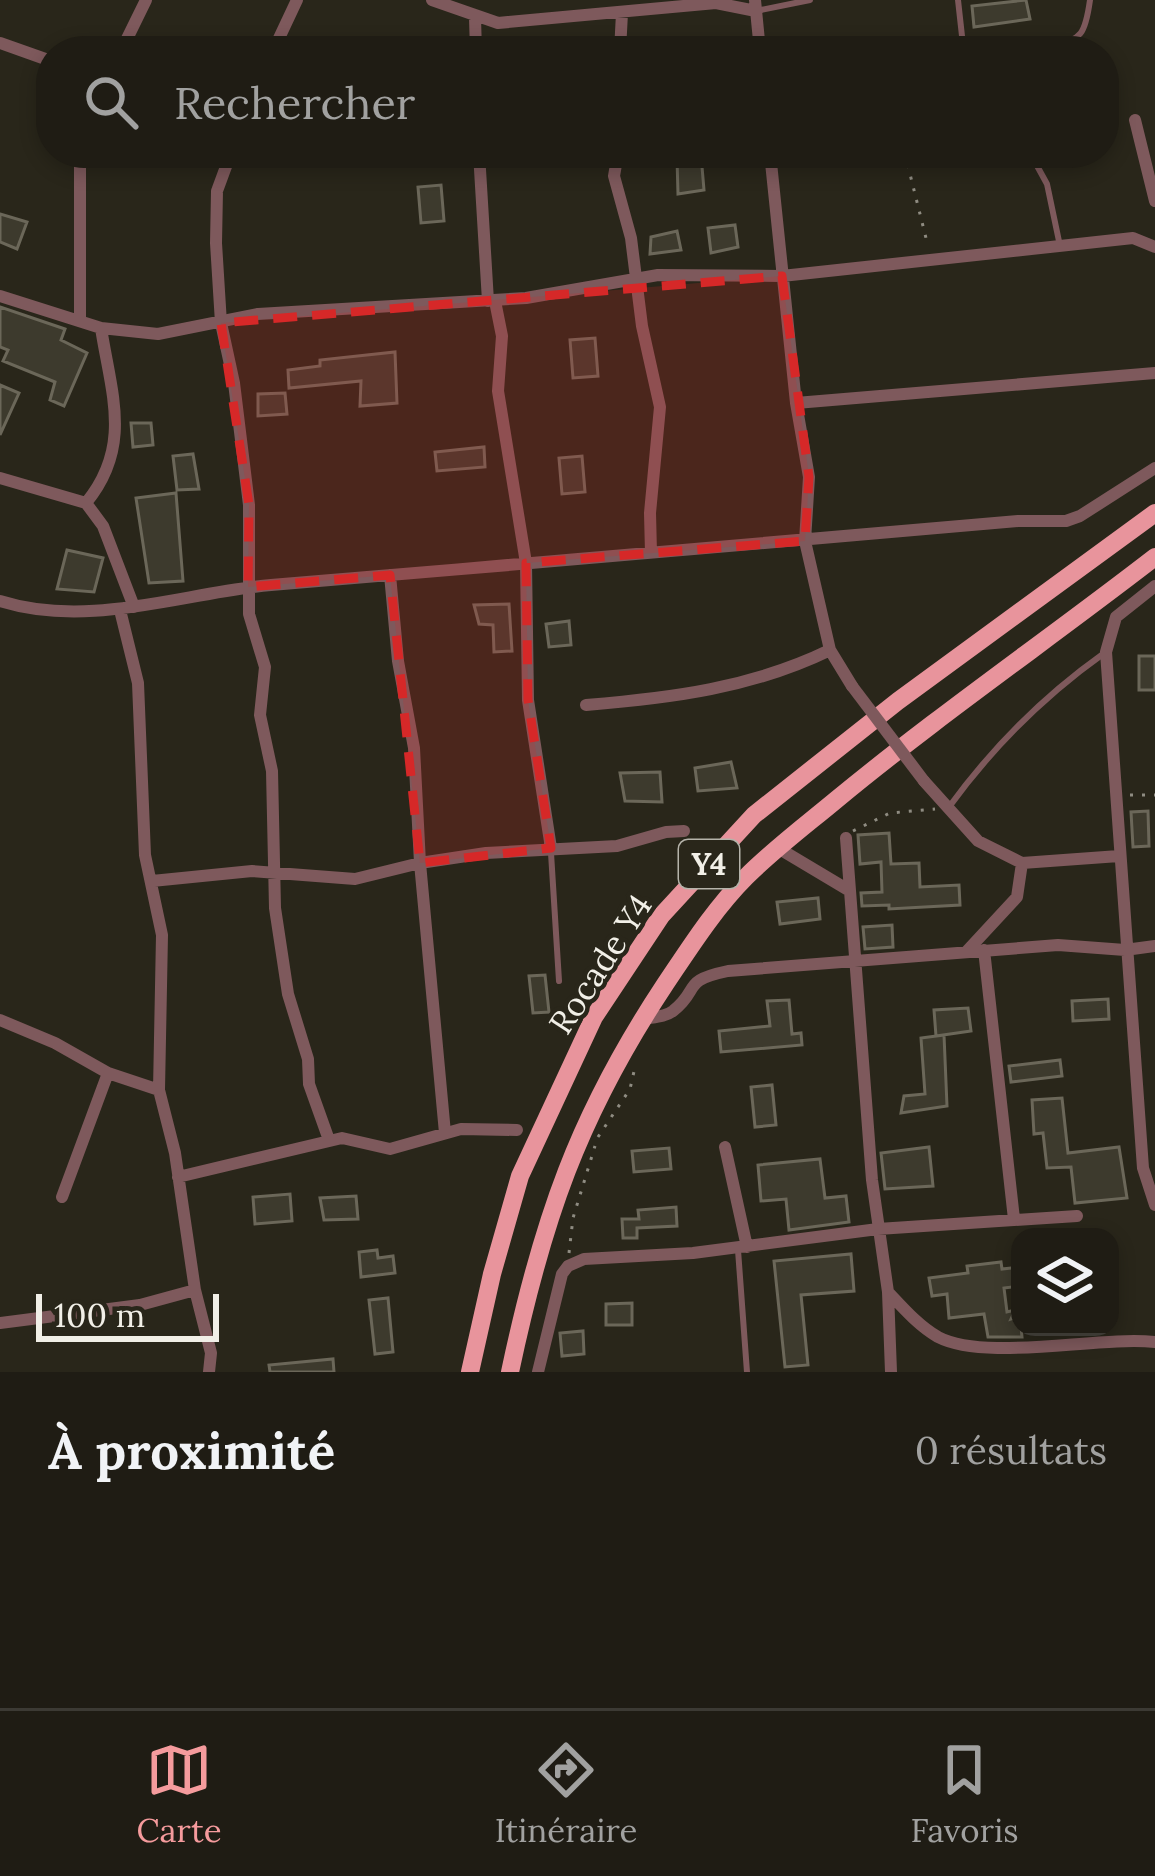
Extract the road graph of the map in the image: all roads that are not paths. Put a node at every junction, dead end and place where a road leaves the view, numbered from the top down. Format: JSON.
{"nodes":[{"id":1,"x":146,"y":0,"type":"edge"},
{"id":2,"x":297,"y":0,"type":"edge"},
{"id":3,"x":432,"y":0,"type":"edge"},
{"id":4,"x":810,"y":0,"type":"edge"},
{"id":5,"x":958,"y":0,"type":"edge"},
{"id":6,"x":1090,"y":0,"type":"edge"},
{"id":7,"x":755,"y":5,"type":"edge"},
{"id":8,"x":622,"y":13,"type":"junction"},
{"id":9,"x":475,"y":18,"type":"junction"},
{"id":10,"x":128,"y":36,"type":"edge"},
{"id":11,"x":280,"y":36,"type":"edge"},
{"id":12,"x":476,"y":36,"type":"edge"},
{"id":13,"x":621,"y":36,"type":"edge"},
{"id":14,"x":758,"y":36,"type":"edge"},
{"id":15,"x":962,"y":36,"type":"edge"},
{"id":16,"x":1082,"y":36,"type":"edge"},
{"id":17,"x":0,"y":43,"type":"edge"},
{"id":18,"x":36,"y":56,"type":"edge"},
{"id":19,"x":1136,"y":120,"type":"dead end"},
{"id":20,"x":80,"y":168,"type":"edge"},
{"id":21,"x":224,"y":168,"type":"edge"},
{"id":22,"x":480,"y":168,"type":"edge"},
{"id":23,"x":615,"y":168,"type":"edge"},
{"id":24,"x":771,"y":168,"type":"edge"},
{"id":25,"x":1038,"y":168,"type":"edge"},
{"id":26,"x":1155,"y":201,"type":"edge"},
{"id":27,"x":1060,"y":246,"type":"junction"},
{"id":28,"x":1155,"y":247,"type":"edge"},
{"id":29,"x":782,"y":276,"type":"junction"},
{"id":30,"x":636,"y":277,"type":"junction"},
{"id":31,"x":0,"y":296,"type":"edge"},
{"id":32,"x":491,"y":301,"type":"junction"},
{"id":33,"x":80,"y":320,"type":"junction"},
{"id":34,"x":221,"y":323,"type":"junction"},
{"id":35,"x":101,"y":328,"type":"junction"},
{"id":36,"x":1155,"y":373,"type":"edge"},
{"id":37,"x":796,"y":403,"type":"junction"},
{"id":38,"x":1155,"y":468,"type":"edge"},
{"id":39,"x":0,"y":478,"type":"edge"},
{"id":40,"x":86,"y":503,"type":"junction"},
{"id":41,"x":1155,"y":513,"type":"edge"},
{"id":42,"x":806,"y":541,"type":"junction"},
{"id":43,"x":651,"y":553,"type":"junction"},
{"id":44,"x":1155,"y":557,"type":"edge"},
{"id":45,"x":526,"y":563,"type":"junction"},
{"id":46,"x":390,"y":575,"type":"junction"},
{"id":47,"x":1155,"y":586,"type":"edge"},
{"id":48,"x":248,"y":587,"type":"junction"},
{"id":49,"x":0,"y":601,"type":"edge"},
{"id":50,"x":127,"y":608,"type":"junction"},
{"id":51,"x":830,"y":650,"type":"junction"},
{"id":52,"x":1106,"y":652,"type":"junction"},
{"id":53,"x":586,"y":705,"type":"dead end"},
{"id":54,"x":949,"y":807,"type":"junction"},
{"id":55,"x":684,"y":831,"type":"dead end"},
{"id":56,"x":846,"y":838,"type":"road end"},
{"id":57,"x":550,"y":848,"type":"junction"},
{"id":58,"x":778,"y":848,"type":"junction"},
{"id":59,"x":1119,"y":856,"type":"junction"},
{"id":60,"x":1022,"y":862,"type":"junction"},
{"id":61,"x":420,"y":863,"type":"junction"},
{"id":62,"x":276,"y":872,"type":"junction"},
{"id":63,"x":152,"y":881,"type":"junction"},
{"id":64,"x":850,"y":891,"type":"junction"},
{"id":65,"x":1155,"y":946,"type":"edge"},
{"id":66,"x":984,"y":950,"type":"junction"},
{"id":67,"x":1125,"y":950,"type":"junction"},
{"id":68,"x":967,"y":951,"type":"junction"},
{"id":69,"x":855,"y":959,"type":"junction"},
{"id":70,"x":560,"y":981,"type":"dead end"},
{"id":71,"x":0,"y":1020,"type":"edge"},
{"id":72,"x":642,"y":1020,"type":"junction"},
{"id":73,"x":108,"y":1073,"type":"junction"},
{"id":74,"x":159,"y":1090,"type":"junction"},
{"id":75,"x":518,"y":1130,"type":"dead end"},
{"id":76,"x":445,"y":1132,"type":"junction"},
{"id":77,"x":328,"y":1140,"type":"junction"},
{"id":78,"x":725,"y":1147,"type":"dead end"},
{"id":79,"x":178,"y":1177,"type":"junction"},
{"id":80,"x":62,"y":1197,"type":"dead end"},
{"id":81,"x":1155,"y":1205,"type":"edge"},
{"id":82,"x":1077,"y":1216,"type":"dead end"},
{"id":83,"x":1014,"y":1219,"type":"junction"},
{"id":84,"x":878,"y":1229,"type":"junction"},
{"id":85,"x":742,"y":1247,"type":"junction"},
{"id":86,"x":195,"y":1290,"type":"junction"},
{"id":87,"x":888,"y":1292,"type":"junction"},
{"id":88,"x":0,"y":1323,"type":"edge"},
{"id":89,"x":1155,"y":1342,"type":"edge"},
{"id":90,"x":208,"y":1372,"type":"edge"},
{"id":91,"x":470,"y":1372,"type":"edge"},
{"id":92,"x":510,"y":1372,"type":"edge"},
{"id":93,"x":538,"y":1372,"type":"edge"},
{"id":94,"x":747,"y":1372,"type":"edge"},
{"id":95,"x":891,"y":1372,"type":"edge"}],
"edges":[{"from":1,"to":10,"type":"street"},
{"from":2,"to":11,"type":"street"},
{"from":3,"to":9,"type":"street"},
{"from":4,"to":7,"type":"lane"},
{"from":5,"to":15,"type":"lane"},
{"from":6,"to":16,"type":"lane"},
{"from":7,"to":8,"type":"street"},
{"from":7,"to":14,"type":"street"},
{"from":8,"to":9,"type":"street"},
{"from":8,"to":13,"type":"street"},
{"from":9,"to":12,"type":"street"},
{"from":17,"to":18,"type":"street"},
{"from":19,"to":26,"type":"street"},
{"from":20,"to":33,"type":"street"},
{"from":21,"to":34,"type":"street"},
{"from":22,"to":32,"type":"street"},
{"from":23,"to":30,"type":"street"},
{"from":24,"to":29,"type":"street"},
{"from":25,"to":27,"type":"lane"},
{"from":27,"to":28,"type":"street"},
{"from":27,"to":29,"type":"street"},
{"from":29,"to":30,"type":"street"},
{"from":29,"to":37,"type":"street"},
{"from":30,"to":32,"type":"street"},
{"from":30,"to":43,"type":"street"},
{"from":31,"to":33,"type":"street"},
{"from":32,"to":34,"type":"street"},
{"from":32,"to":45,"type":"street"},
{"from":33,"to":35,"type":"street"},
{"from":34,"to":35,"type":"street"},
{"from":34,"to":48,"type":"street"},
{"from":35,"to":40,"type":"street"},
{"from":36,"to":37,"type":"street"},
{"from":37,"to":42,"type":"street"},
{"from":38,"to":42,"type":"street"},
{"from":39,"to":40,"type":"street"},
{"from":40,"to":50,"type":"street"},
{"from":41,"to":91,"type":"highway","name":"Rocade Y4","number":"Y4"},
{"from":42,"to":43,"type":"street"},
{"from":42,"to":51,"type":"street"},
{"from":43,"to":45,"type":"street"},
{"from":44,"to":58,"type":"highway","name":"Rocade Y4","number":"Y4"},
{"from":45,"to":46,"type":"street"},
{"from":45,"to":57,"type":"street"},
{"from":46,"to":48,"type":"street"},
{"from":46,"to":61,"type":"street"},
{"from":47,"to":52,"type":"street"},
{"from":48,"to":50,"type":"street"},
{"from":48,"to":62,"type":"street"},
{"from":49,"to":50,"type":"street"},
{"from":50,"to":63,"type":"street"},
{"from":51,"to":53,"type":"street"},
{"from":51,"to":54,"type":"street","bridge":true},
{"from":52,"to":54,"type":"lane"},
{"from":52,"to":59,"type":"street"},
{"from":54,"to":60,"type":"street"},
{"from":55,"to":57,"type":"street"},
{"from":56,"to":64,"type":"street"},
{"from":57,"to":61,"type":"street"},
{"from":57,"to":70,"type":"lane"},
{"from":58,"to":64,"type":"street"},
{"from":58,"to":72,"type":"highway","name":"Rocade Y4","number":"Y4"},
{"from":59,"to":60,"type":"street"},
{"from":59,"to":67,"type":"street"},
{"from":60,"to":68,"type":"street"},
{"from":61,"to":62,"type":"street"},
{"from":61,"to":76,"type":"street"},
{"from":62,"to":63,"type":"street"},
{"from":62,"to":77,"type":"street"},
{"from":63,"to":74,"type":"street"},
{"from":64,"to":69,"type":"street"},
{"from":65,"to":67,"type":"street"},
{"from":66,"to":67,"type":"street"},
{"from":66,"to":68,"type":"street"},
{"from":66,"to":83,"type":"street"},
{"from":67,"to":81,"type":"street"},
{"from":68,"to":69,"type":"street"},
{"from":69,"to":72,"type":"street"},
{"from":69,"to":84,"type":"street"},
{"from":71,"to":73,"type":"street"},
{"from":72,"to":92,"type":"highway","name":"Rocade Y4","number":"Y4"},
{"from":73,"to":74,"type":"street"},
{"from":73,"to":80,"type":"street"},
{"from":74,"to":79,"type":"street"},
{"from":75,"to":76,"type":"street"},
{"from":76,"to":77,"type":"street"},
{"from":77,"to":79,"type":"street"},
{"from":78,"to":85,"type":"street"},
{"from":79,"to":86,"type":"street"},
{"from":82,"to":83,"type":"street"},
{"from":83,"to":84,"type":"street"},
{"from":84,"to":85,"type":"street"},
{"from":84,"to":87,"type":"street"},
{"from":85,"to":93,"type":"street"},
{"from":85,"to":94,"type":"lane"},
{"from":86,"to":88,"type":"street"},
{"from":86,"to":90,"type":"street"},
{"from":87,"to":89,"type":"street"},
{"from":87,"to":95,"type":"street"}]}
